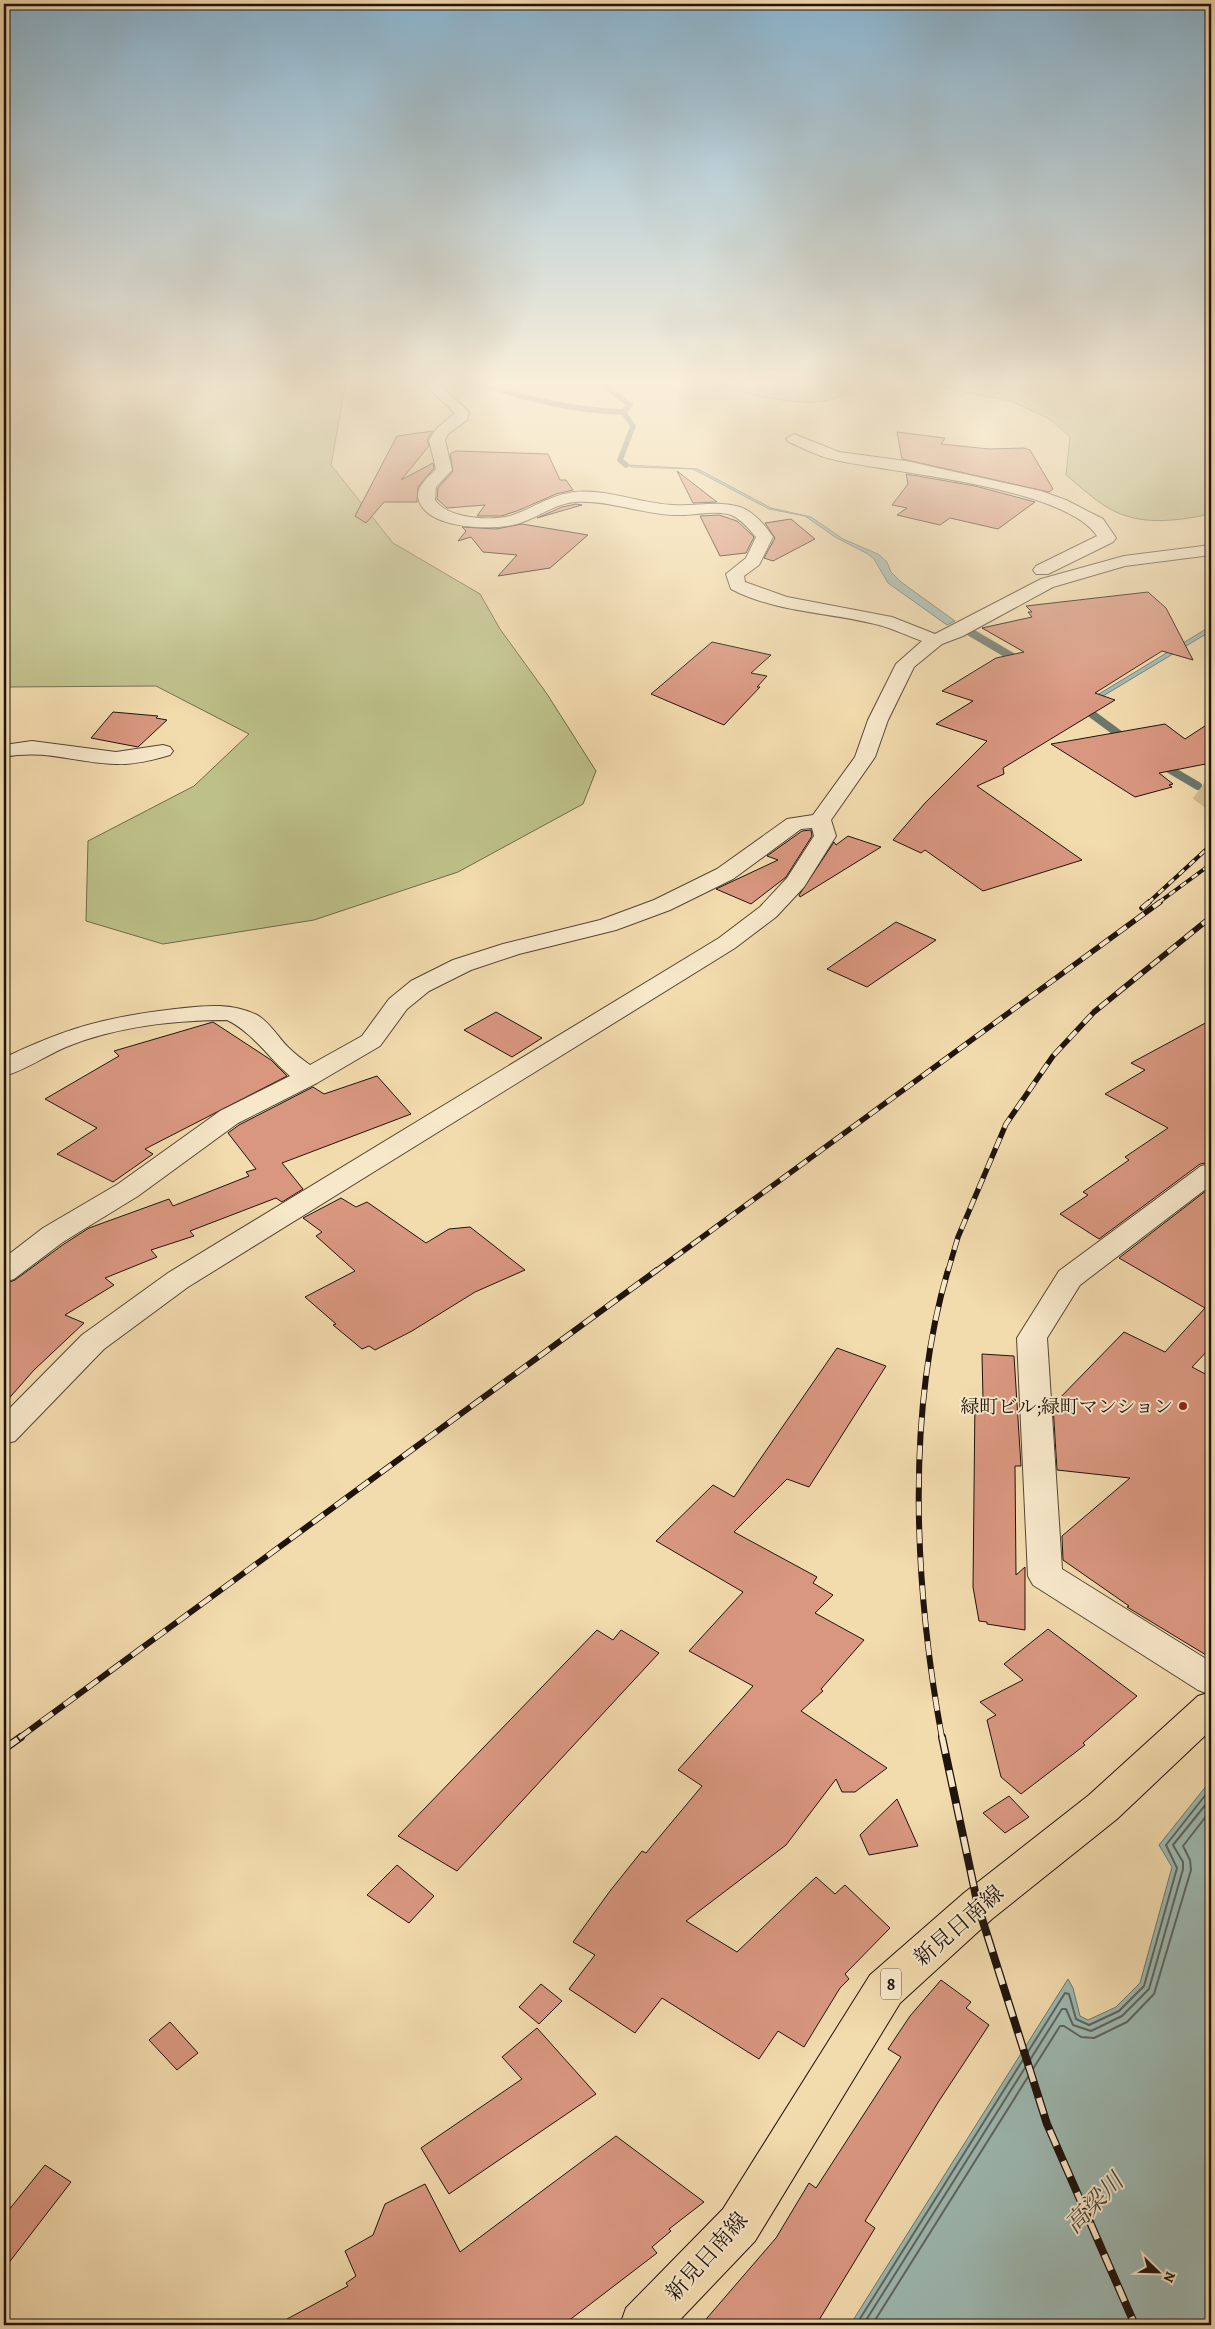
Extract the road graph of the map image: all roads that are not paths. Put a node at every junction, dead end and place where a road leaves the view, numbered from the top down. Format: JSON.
{"nodes":[{"id":1,"x":427,"y":491,"type":"edge"},
{"id":2,"x":1021,"y":491,"type":"edge"},
{"id":3,"x":1211,"y":550,"type":"edge"},
{"id":4,"x":1211,"y":564,"type":"edge"},
{"id":5,"x":1039,"y":587,"type":"junction"},
{"id":6,"x":1001,"y":606,"type":"junction"},
{"id":7,"x":935,"y":640,"type":"junction"},
{"id":8,"x":4,"y":750,"type":"edge"},
{"id":9,"x":163,"y":751,"type":"dead end"},
{"id":10,"x":820,"y":820,"type":"junction"},
{"id":11,"x":4,"y":1068,"type":"edge"},
{"id":12,"x":308,"y":1077,"type":"junction"},
{"id":13,"x":1211,"y":1172,"type":"edge"},
{"id":14,"x":4,"y":1272,"type":"edge"},
{"id":15,"x":4,"y":1433,"type":"edge"},
{"id":16,"x":1211,"y":1680,"type":"edge"},
{"id":17,"x":1211,"y":1707,"type":"edge"},
{"id":18,"x":643,"y":2325,"type":"edge"}],
"edges":[{"from":1,"to":7,"type":"street"},
{"from":2,"to":6,"type":"street"},
{"from":3,"to":5,"type":"street"},
{"from":4,"to":5,"type":"street"},
{"from":5,"to":6,"type":"street"},
{"from":6,"to":7,"type":"street"},
{"from":7,"to":10,"type":"street"},
{"from":8,"to":9,"type":"street"},
{"from":10,"to":12,"type":"street"},
{"from":10,"to":15,"type":"street"},
{"from":11,"to":12,"type":"street"},
{"from":12,"to":14,"type":"street"},
{"from":13,"to":16,"type":"street"},
{"from":17,"to":18,"type":"main road","name":"新見日南線","number":"8"}]}
